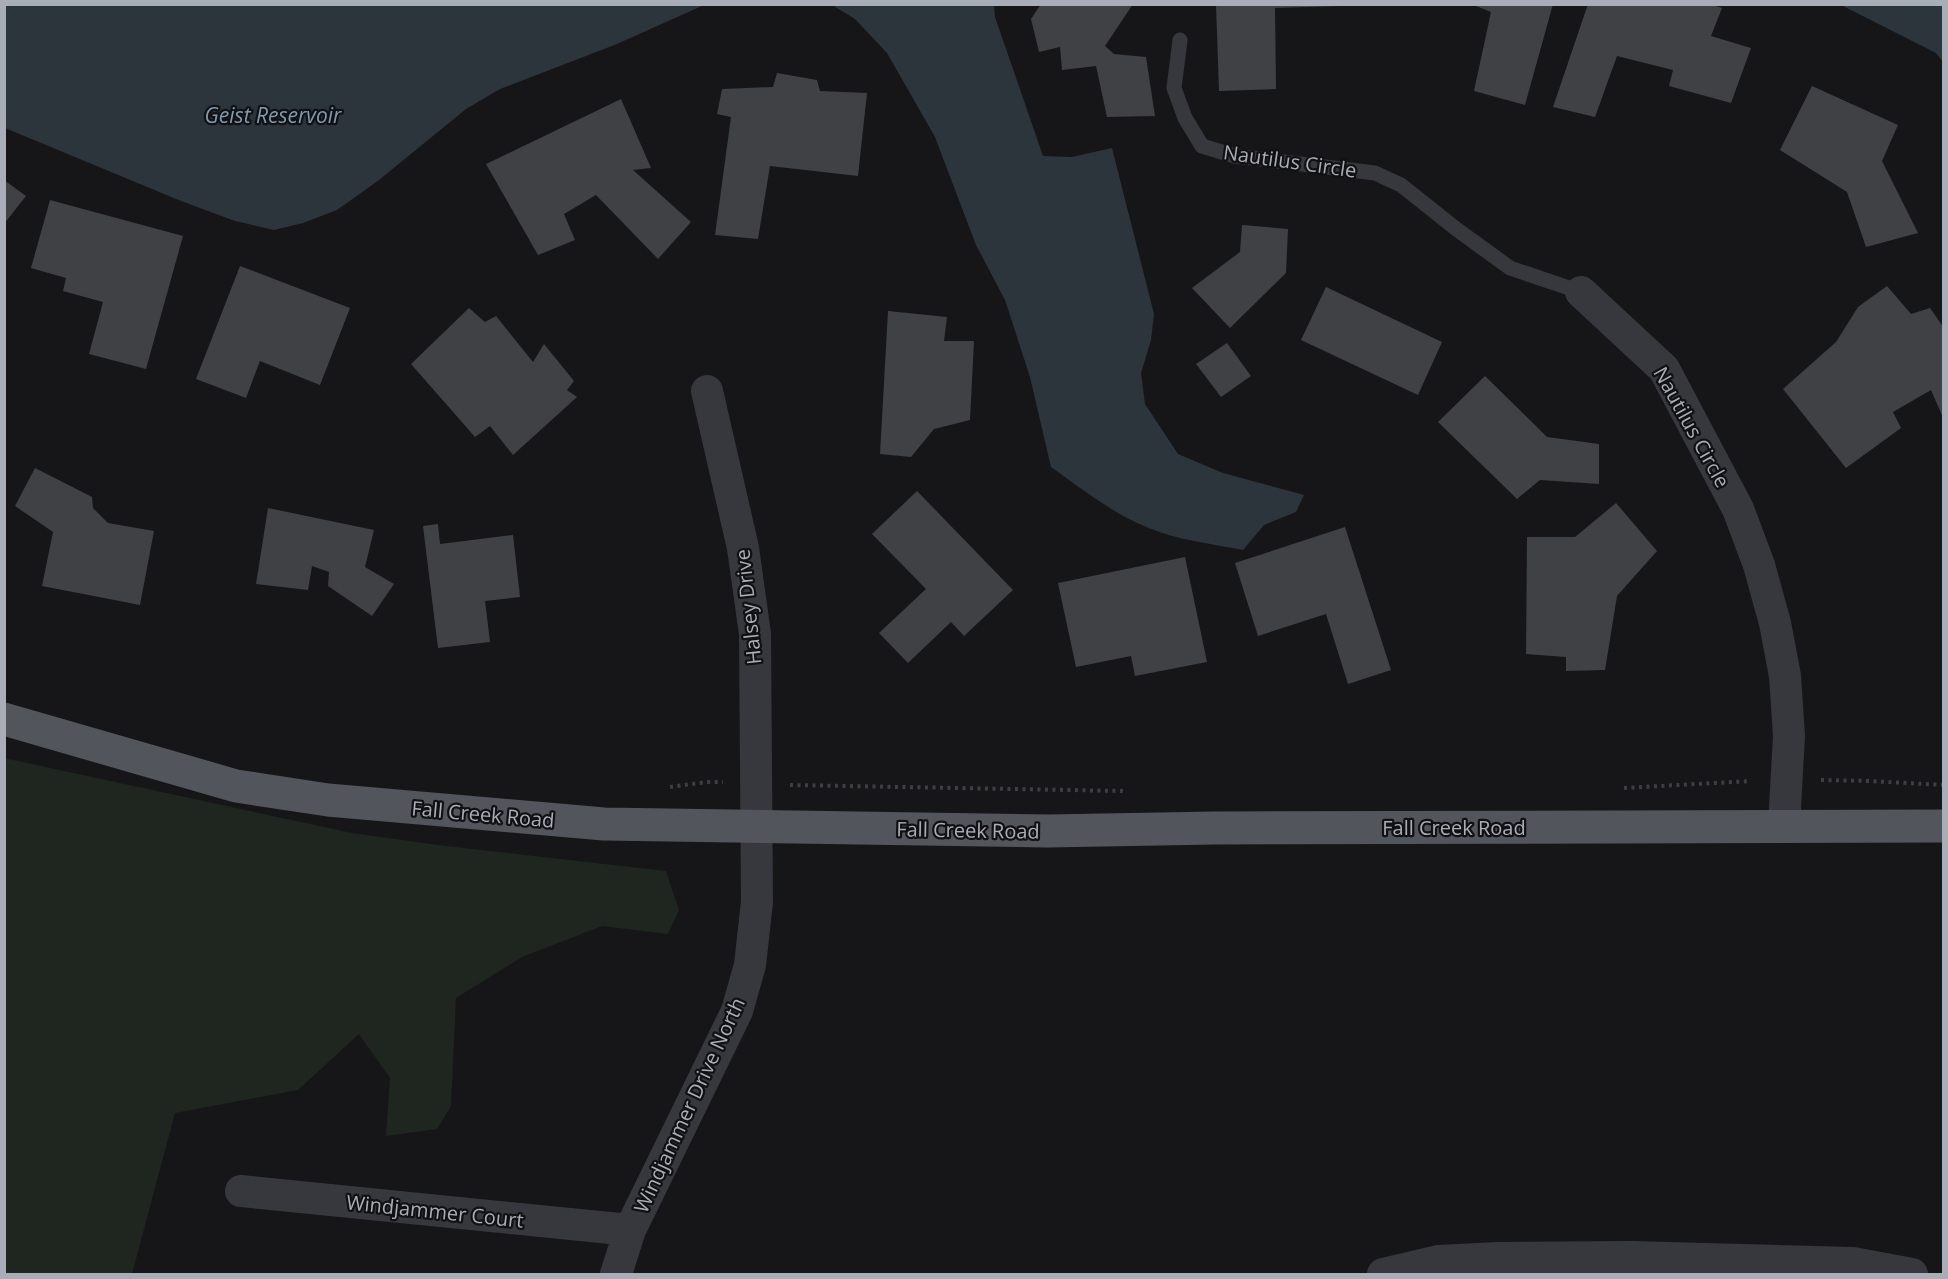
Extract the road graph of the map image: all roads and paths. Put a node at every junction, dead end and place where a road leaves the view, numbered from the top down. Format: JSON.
{"nodes":[{"id":1,"x":1180,"y":40,"type":"dead end"},
{"id":2,"x":1581,"y":292,"type":"joint"},
{"id":3,"x":707,"y":391,"type":"dead end"},
{"id":4,"x":4,"y":719,"type":"edge"},
{"id":5,"x":1786,"y":780,"type":"junction"},
{"id":6,"x":756,"y":784,"type":"junction"},
{"id":7,"x":1944,"y":785,"type":"edge"},
{"id":8,"x":662,"y":788,"type":"dead end"},
{"id":9,"x":1619,"y":789,"type":"dead end"},
{"id":10,"x":1129,"y":791,"type":"dead end"},
{"id":11,"x":1784,"y":825,"type":"junction"},
{"id":12,"x":1944,"y":826,"type":"edge"},
{"id":13,"x":757,"y":827,"type":"junction"},
{"id":14,"x":241,"y":1191,"type":"dead end"},
{"id":15,"x":630,"y":1230,"type":"junction"},
{"id":16,"x":616,"y":1275,"type":"edge"},
{"id":17,"x":1383,"y":1275,"type":"edge"},
{"id":18,"x":1912,"y":1275,"type":"edge"}],
"edges":[{"from":1,"to":2,"type":"lane","name":"Nautilus Circle"},
{"from":2,"to":5,"type":"street","name":"Nautilus Circle"},
{"from":3,"to":6,"type":"street","name":"Halsey Drive"},
{"from":4,"to":13,"type":"main road","name":"Fall Creek Road"},
{"from":5,"to":7,"type":"path"},
{"from":5,"to":9,"type":"path"},
{"from":5,"to":11,"type":"street","name":"Nautilus Circle"},
{"from":6,"to":8,"type":"path"},
{"from":6,"to":10,"type":"path"},
{"from":6,"to":13,"type":"street","name":"Halsey Drive"},
{"from":11,"to":12,"type":"main road","name":"Fall Creek Road"},
{"from":11,"to":13,"type":"main road","name":"Fall Creek Road"},
{"from":13,"to":15,"type":"street","name":"Windjammer Drive North"},
{"from":14,"to":15,"type":"street","name":"Windjammer Court"},
{"from":15,"to":16,"type":"street","name":"Windjammer Drive North"},
{"from":17,"to":18,"type":"street"}]}
